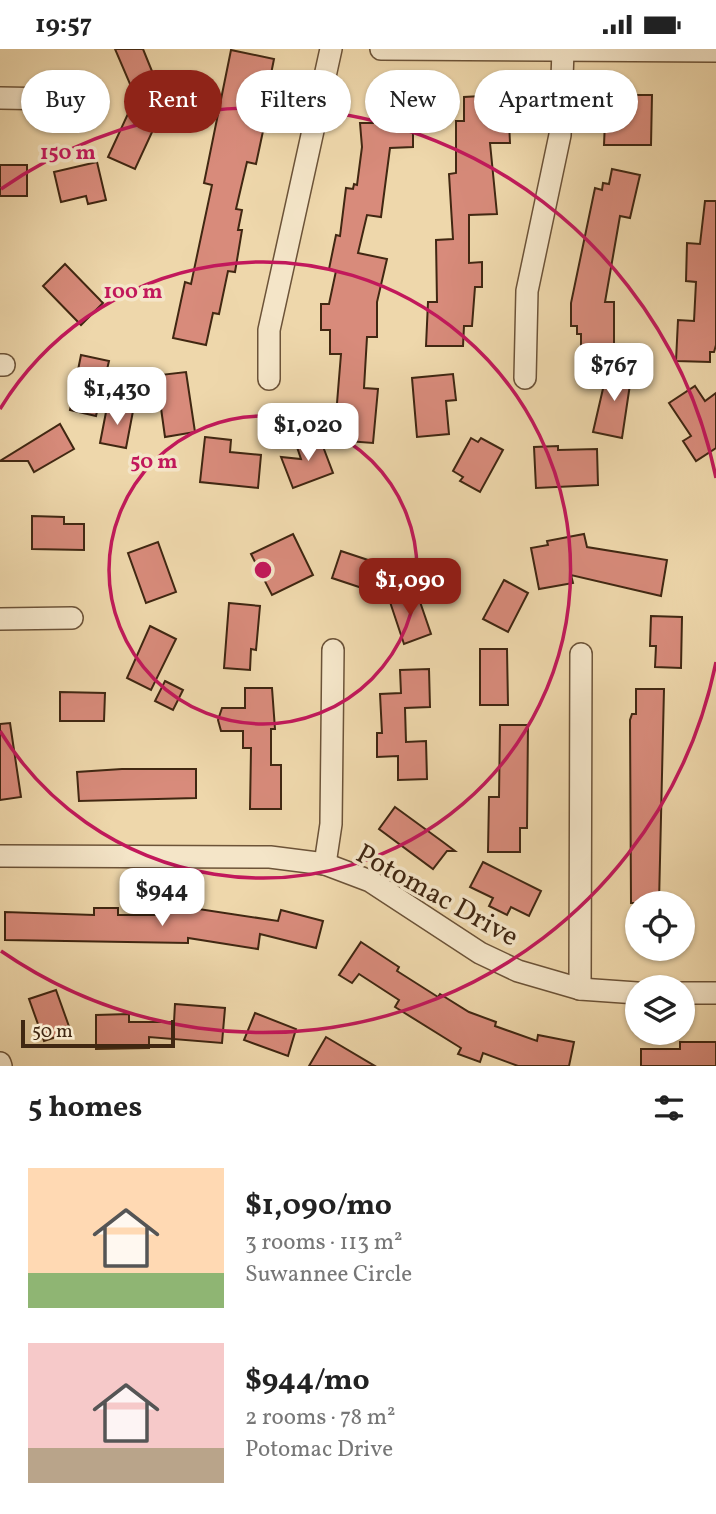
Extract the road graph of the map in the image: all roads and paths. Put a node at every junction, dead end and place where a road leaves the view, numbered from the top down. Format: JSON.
{"nodes":[{"id":1,"x":331,"y":49,"type":"edge"},
{"id":2,"x":381,"y":49,"type":"edge"},
{"id":3,"x":563,"y":50,"type":"edge"},
{"id":4,"x":716,"y":51,"type":"edge"},
{"id":5,"x":0,"y":98,"type":"edge"},
{"id":6,"x":21,"y":98,"type":"edge"},
{"id":7,"x":525,"y":379,"type":"dead end"},
{"id":8,"x":269,"y":380,"type":"dead end"},
{"id":9,"x":72,"y":618,"type":"dead end"},
{"id":10,"x":0,"y":619,"type":"edge"},
{"id":11,"x":333,"y":650,"type":"dead end"},
{"id":12,"x":581,"y":654,"type":"dead end"},
{"id":13,"x":0,"y":856,"type":"edge"},
{"id":14,"x":325,"y":864,"type":"junction"},
{"id":15,"x":580,"y":989,"type":"junction"},
{"id":16,"x":625,"y":992,"type":"edge"},
{"id":17,"x":695,"y":993,"type":"edge"},
{"id":18,"x":716,"y":993,"type":"edge"}],
"edges":[{"from":1,"to":8,"type":"street"},
{"from":2,"to":3,"type":"street"},
{"from":3,"to":4,"type":"street"},
{"from":3,"to":7,"type":"street"},
{"from":5,"to":6,"type":"street"},
{"from":9,"to":10,"type":"street"},
{"from":11,"to":14,"type":"street"},
{"from":12,"to":15,"type":"street"},
{"from":13,"to":14,"type":"street","name":"Potomac Drive"},
{"from":14,"to":15,"type":"street","name":"Potomac Drive"},
{"from":15,"to":16,"type":"street","name":"Potomac Drive"},
{"from":17,"to":18,"type":"street"}]}
